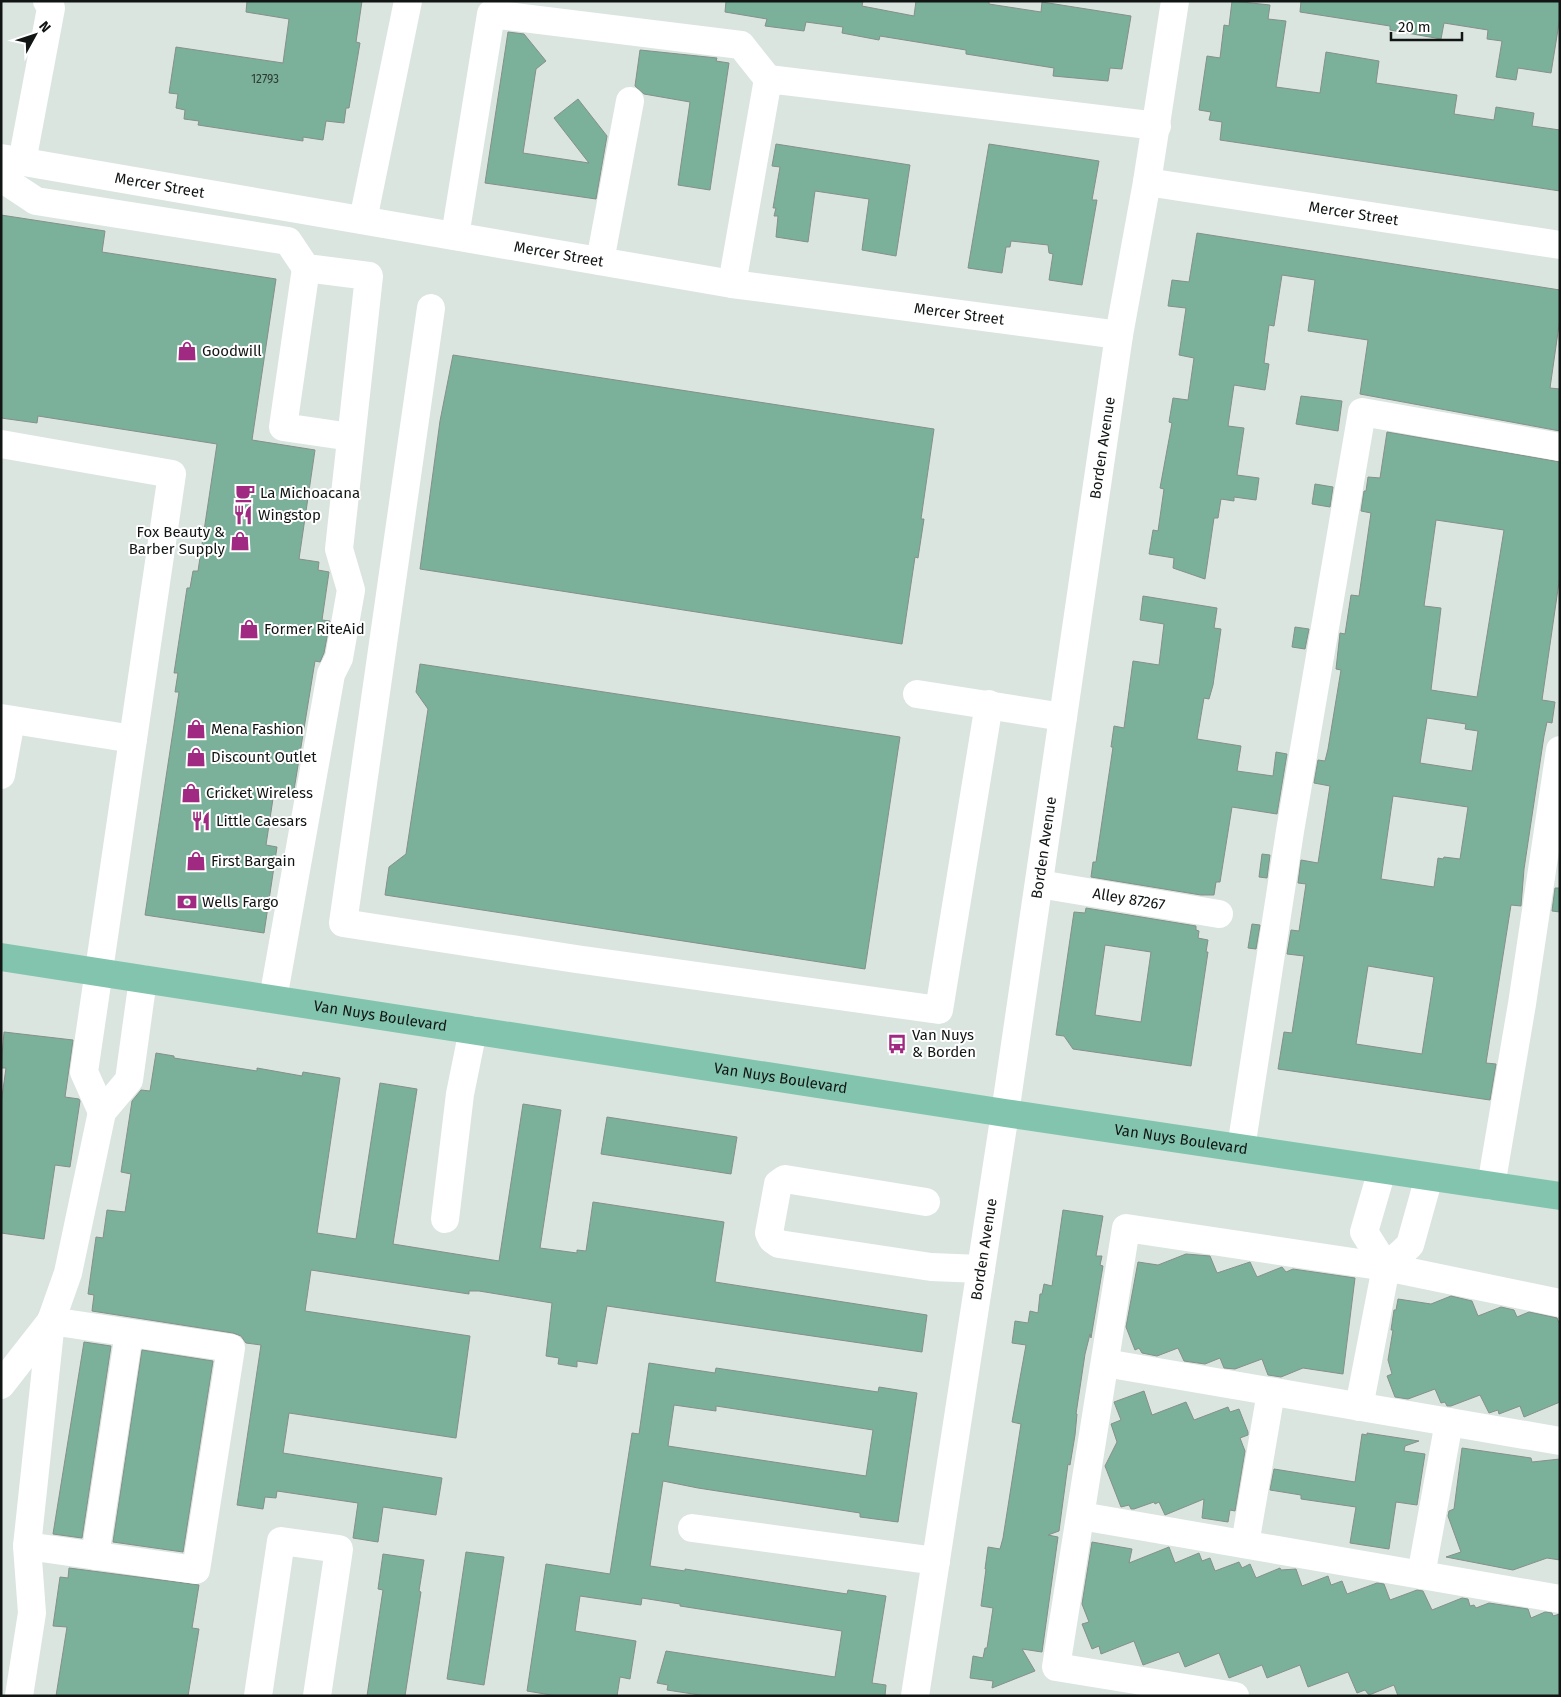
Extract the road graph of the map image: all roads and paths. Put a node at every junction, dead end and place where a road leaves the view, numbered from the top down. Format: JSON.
{"nodes":[{"id":1,"x":47,"y":1,"type":"edge"},
{"id":2,"x":408,"y":1,"type":"edge"},
{"id":3,"x":1175,"y":1,"type":"edge"},
{"id":4,"x":768,"y":79,"type":"junction"},
{"id":5,"x":630,"y":101,"type":"dead end"},
{"id":6,"x":1156,"y":126,"type":"junction"},
{"id":7,"x":8,"y":166,"type":"edge"},
{"id":8,"x":1147,"y":182,"type":"junction"},
{"id":9,"x":363,"y":220,"type":"junction"},
{"id":10,"x":455,"y":236,"type":"junction"},
{"id":11,"x":1560,"y":245,"type":"edge"},
{"id":12,"x":600,"y":261,"type":"junction"},
{"id":13,"x":306,"y":268,"type":"junction"},
{"id":14,"x":732,"y":284,"type":"junction"},
{"id":15,"x":431,"y":308,"type":"dead end"},
{"id":16,"x":1119,"y":335,"type":"junction"},
{"id":17,"x":351,"y":437,"type":"junction"},
{"id":18,"x":1,"y":444,"type":"edge"},
{"id":19,"x":1560,"y":447,"type":"edge"},
{"id":20,"x":916,"y":694,"type":"dead end"},
{"id":21,"x":988,"y":704,"type":"junction"},
{"id":22,"x":1063,"y":717,"type":"junction"},
{"id":23,"x":6,"y":719,"type":"edge"},
{"id":24,"x":133,"y":739,"type":"junction"},
{"id":25,"x":1560,"y":750,"type":"edge"},
{"id":26,"x":1,"y":775,"type":"edge"},
{"id":27,"x":1039,"y":884,"type":"junction"},
{"id":28,"x":1219,"y":914,"type":"dead end"},
{"id":29,"x":1,"y":957,"type":"edge"},
{"id":30,"x":99,"y":972,"type":"junction"},
{"id":31,"x":143,"y":979,"type":"junction"},
{"id":32,"x":273,"y":999,"type":"junction"},
{"id":33,"x":473,"y":1030,"type":"junction"},
{"id":34,"x":102,"y":1112,"type":"junction"},
{"id":35,"x":1005,"y":1113,"type":"junction"},
{"id":36,"x":1241,"y":1148,"type":"junction"},
{"id":37,"x":1382,"y":1170,"type":"junction"},
{"id":38,"x":1429,"y":1177,"type":"junction"},
{"id":39,"x":1491,"y":1186,"type":"junction"},
{"id":40,"x":1560,"y":1196,"type":"edge"},
{"id":41,"x":926,"y":1202,"type":"dead end"},
{"id":42,"x":445,"y":1219,"type":"dead end"},
{"id":43,"x":1386,"y":1267,"type":"junction"},
{"id":44,"x":981,"y":1269,"type":"junction"},
{"id":45,"x":1560,"y":1303,"type":"edge"},
{"id":46,"x":51,"y":1321,"type":"junction"},
{"id":47,"x":129,"y":1333,"type":"junction"},
{"id":48,"x":1104,"y":1363,"type":"junction"},
{"id":49,"x":1,"y":1385,"type":"edge"},
{"id":50,"x":1271,"y":1392,"type":"junction"},
{"id":51,"x":1359,"y":1407,"type":"junction"},
{"id":52,"x":1449,"y":1422,"type":"junction"},
{"id":53,"x":1560,"y":1441,"type":"edge"},
{"id":54,"x":1081,"y":1516,"type":"junction"},
{"id":55,"x":692,"y":1528,"type":"dead end"},
{"id":56,"x":1245,"y":1544,"type":"junction"},
{"id":57,"x":27,"y":1546,"type":"junction"},
{"id":58,"x":95,"y":1556,"type":"junction"},
{"id":59,"x":936,"y":1561,"type":"junction"},
{"id":60,"x":1421,"y":1575,"type":"junction"},
{"id":61,"x":1560,"y":1598,"type":"edge"},
{"id":62,"x":14,"y":1681,"type":"edge"},
{"id":63,"x":258,"y":1696,"type":"edge"},
{"id":64,"x":317,"y":1696,"type":"edge"},
{"id":65,"x":915,"y":1696,"type":"edge"},
{"id":66,"x":1235,"y":1696,"type":"edge"}],
"edges":[{"from":1,"to":7,"type":"street"},
{"from":2,"to":9,"type":"street"},
{"from":3,"to":6,"type":"street","name":"Borden Avenue"},
{"from":4,"to":6,"type":"street"},
{"from":4,"to":10,"type":"street"},
{"from":4,"to":14,"type":"street"},
{"from":5,"to":12,"type":"street"},
{"from":6,"to":8,"type":"street","name":"Borden Avenue"},
{"from":7,"to":9,"type":"street","name":"Mercer Street"},
{"from":7,"to":13,"type":"street"},
{"from":8,"to":11,"type":"street","name":"Mercer Street"},
{"from":8,"to":16,"type":"street","name":"Borden Avenue"},
{"from":9,"to":10,"type":"street","name":"Mercer Street"},
{"from":10,"to":12,"type":"street","name":"Mercer Street"},
{"from":12,"to":14,"type":"street","name":"Mercer Street"},
{"from":13,"to":17,"type":"street"},
{"from":13,"to":17,"type":"street"},
{"from":14,"to":16,"type":"street","name":"Mercer Street"},
{"from":15,"to":21,"type":"street"},
{"from":16,"to":22,"type":"street","name":"Borden Avenue"},
{"from":17,"to":32,"type":"street"},
{"from":18,"to":24,"type":"street"},
{"from":19,"to":36,"type":"street"},
{"from":20,"to":21,"type":"street"},
{"from":21,"to":22,"type":"street"},
{"from":22,"to":27,"type":"street","name":"Borden Avenue"},
{"from":23,"to":24,"type":"street"},
{"from":23,"to":26,"type":"street"},
{"from":24,"to":30,"type":"street"},
{"from":25,"to":39,"type":"street"},
{"from":27,"to":28,"type":"street","name":"Alley 87267"},
{"from":27,"to":35,"type":"street","name":"Borden Avenue"},
{"from":29,"to":30,"type":"main road","name":"Van Nuys Boulevard"},
{"from":30,"to":31,"type":"main road","name":"Van Nuys Boulevard"},
{"from":30,"to":34,"type":"street"},
{"from":31,"to":32,"type":"main road","name":"Van Nuys Boulevard"},
{"from":31,"to":34,"type":"street"},
{"from":32,"to":33,"type":"main road","name":"Van Nuys Boulevard"},
{"from":33,"to":35,"type":"main road","name":"Van Nuys Boulevard"},
{"from":33,"to":42,"type":"street"},
{"from":34,"to":46,"type":"street"},
{"from":35,"to":36,"type":"main road","name":"Van Nuys Boulevard"},
{"from":35,"to":44,"type":"street","name":"Borden Avenue"},
{"from":36,"to":37,"type":"main road","name":"Van Nuys Boulevard"},
{"from":37,"to":38,"type":"main road","name":"Van Nuys Boulevard"},
{"from":37,"to":43,"type":"street"},
{"from":38,"to":39,"type":"main road","name":"Van Nuys Boulevard"},
{"from":38,"to":43,"type":"street"},
{"from":39,"to":40,"type":"main road","name":"Van Nuys Boulevard"},
{"from":41,"to":44,"type":"street"},
{"from":43,"to":45,"type":"street"},
{"from":43,"to":48,"type":"street"},
{"from":43,"to":51,"type":"street"},
{"from":44,"to":59,"type":"street","name":"Borden Avenue"},
{"from":46,"to":47,"type":"street"},
{"from":46,"to":49,"type":"street"},
{"from":46,"to":57,"type":"street"},
{"from":47,"to":58,"type":"street"},
{"from":47,"to":58,"type":"street"},
{"from":48,"to":50,"type":"street"},
{"from":48,"to":54,"type":"street"},
{"from":50,"to":51,"type":"street"},
{"from":50,"to":56,"type":"street"},
{"from":51,"to":52,"type":"street"},
{"from":52,"to":53,"type":"street"},
{"from":52,"to":60,"type":"street"},
{"from":54,"to":56,"type":"street"},
{"from":54,"to":66,"type":"street"},
{"from":55,"to":59,"type":"street"},
{"from":56,"to":60,"type":"street"},
{"from":57,"to":58,"type":"street"},
{"from":57,"to":62,"type":"street"},
{"from":59,"to":65,"type":"street","name":"Borden Avenue"},
{"from":60,"to":61,"type":"street"},
{"from":63,"to":64,"type":"street"}]}
